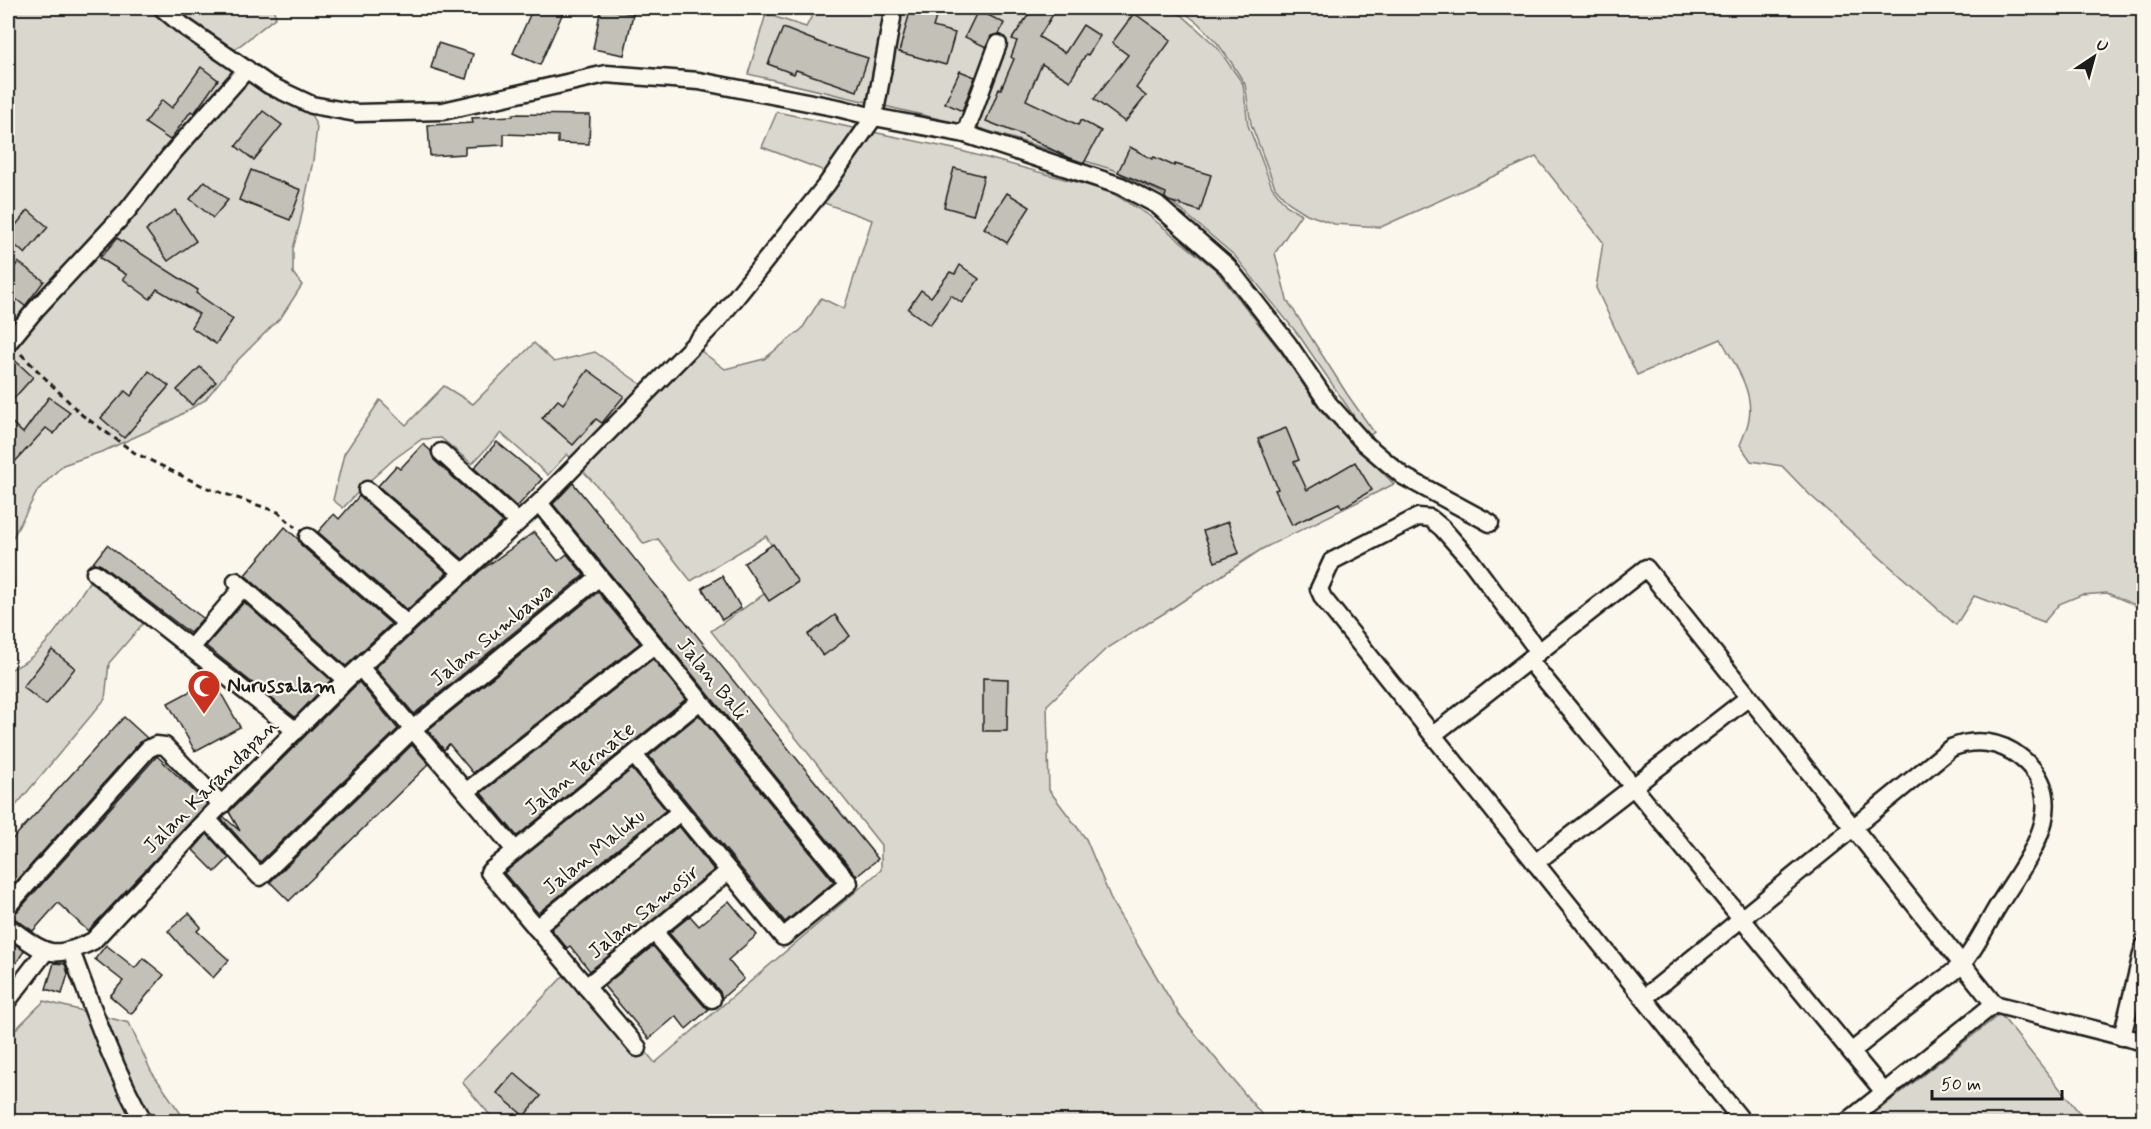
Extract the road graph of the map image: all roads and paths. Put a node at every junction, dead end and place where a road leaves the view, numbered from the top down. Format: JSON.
{"nodes":[{"id":1,"x":162,"y":8,"type":"edge"},
{"id":2,"x":892,"y":8,"type":"edge"},
{"id":3,"x":998,"y":44,"type":"dead end"},
{"id":4,"x":247,"y":69,"type":"junction"},
{"id":5,"x":874,"y":117,"type":"junction"},
{"id":6,"x":965,"y":134,"type":"junction"},
{"id":7,"x":8,"y":343,"type":"edge"},
{"id":8,"x":441,"y":452,"type":"dead end"},
{"id":9,"x":367,"y":490,"type":"dead end"},
{"id":10,"x":539,"y":503,"type":"junction"},
{"id":11,"x":518,"y":522,"type":"junction"},
{"id":12,"x":1490,"y":524,"type":"dead end"},
{"id":13,"x":308,"y":537,"type":"joint"},
{"id":14,"x":95,"y":573,"type":"dead end"},
{"id":15,"x":463,"y":573,"type":"junction"},
{"id":16,"x":599,"y":577,"type":"junction"},
{"id":17,"x":407,"y":624,"type":"junction"},
{"id":18,"x":654,"y":645,"type":"junction"},
{"id":19,"x":191,"y":648,"type":"junction"},
{"id":20,"x":1534,"y":656,"type":"junction"},
{"id":21,"x":360,"y":667,"type":"junction"},
{"id":22,"x":346,"y":680,"type":"junction"},
{"id":23,"x":1749,"y":697,"type":"junction"},
{"id":24,"x":700,"y":701,"type":"junction"},
{"id":25,"x":414,"y":728,"type":"junction"},
{"id":26,"x":296,"y":731,"type":"junction"},
{"id":27,"x":1433,"y":735,"type":"junction"},
{"id":28,"x":634,"y":755,"type":"junction"},
{"id":29,"x":1633,"y":787,"type":"junction"},
{"id":30,"x":467,"y":791,"type":"junction"},
{"id":31,"x":222,"y":805,"type":"junction"},
{"id":32,"x":680,"y":812,"type":"junction"},
{"id":33,"x":207,"y":819,"type":"junction"},
{"id":34,"x":1854,"y":827,"type":"junction"},
{"id":35,"x":515,"y":850,"type":"junction"},
{"id":36,"x":1535,"y":863,"type":"junction"},
{"id":37,"x":729,"y":871,"type":"junction"},
{"id":38,"x":8,"y":906,"type":"edge"},
{"id":39,"x":1741,"y":918,"type":"junction"},
{"id":40,"x":8,"y":927,"type":"edge"},
{"id":41,"x":536,"y":928,"type":"junction"},
{"id":42,"x":654,"y":932,"type":"junction"},
{"id":43,"x":2144,"y":946,"type":"edge"},
{"id":44,"x":70,"y":951,"type":"junction"},
{"id":45,"x":45,"y":952,"type":"junction"},
{"id":46,"x":1962,"y":964,"type":"junction"},
{"id":47,"x":586,"y":987,"type":"junction"},
{"id":48,"x":1644,"y":998,"type":"junction"},
{"id":49,"x":712,"y":999,"type":"dead end"},
{"id":50,"x":8,"y":1000,"type":"edge"},
{"id":51,"x":1994,"y":1004,"type":"junction"},
{"id":52,"x":2122,"y":1037,"type":"junction"},
{"id":53,"x":2144,"y":1042,"type":"edge"},
{"id":54,"x":638,"y":1048,"type":"dead end"},
{"id":55,"x":1851,"y":1052,"type":"junction"},
{"id":56,"x":1884,"y":1092,"type":"junction"},
{"id":57,"x":144,"y":1122,"type":"edge"},
{"id":58,"x":1743,"y":1122,"type":"edge"},
{"id":59,"x":1847,"y":1122,"type":"edge"}],
"edges":[{"from":1,"to":4,"type":"street"},
{"from":2,"to":5,"type":"street"},
{"from":3,"to":6,"type":"street"},
{"from":4,"to":5,"type":"street"},
{"from":4,"to":7,"type":"street"},
{"from":5,"to":6,"type":"street"},
{"from":5,"to":10,"type":"street","name":"Jalan Karandapan"},
{"from":6,"to":12,"type":"street"},
{"from":7,"to":13,"type":"path"},
{"from":8,"to":11,"type":"street"},
{"from":9,"to":15,"type":"street"},
{"from":10,"to":11,"type":"street","name":"Jalan Karandapan"},
{"from":10,"to":16,"type":"street","name":"Jalan Bali"},
{"from":11,"to":15,"type":"street","name":"Jalan Karandapan"},
{"from":13,"to":17,"type":"street"},
{"from":14,"to":19,"type":"street"},
{"from":15,"to":17,"type":"street","name":"Jalan Karandapan"},
{"from":16,"to":18,"type":"street","name":"Jalan Bali"},
{"from":16,"to":25,"type":"street","name":"Jalan Sumbawa"},
{"from":17,"to":21,"type":"street","name":"Jalan Karandapan"},
{"from":18,"to":24,"type":"street","name":"Jalan Bali"},
{"from":18,"to":30,"type":"street"},
{"from":19,"to":22,"type":"street"},
{"from":19,"to":26,"type":"street"},
{"from":20,"to":23,"type":"street"},
{"from":20,"to":27,"type":"street"},
{"from":20,"to":27,"type":"street"},
{"from":20,"to":29,"type":"street"},
{"from":21,"to":22,"type":"street","name":"Jalan Karandapan"},
{"from":21,"to":25,"type":"street"},
{"from":22,"to":26,"type":"street","name":"Jalan Karandapan"},
{"from":23,"to":29,"type":"street"},
{"from":23,"to":34,"type":"street"},
{"from":24,"to":28,"type":"street","name":"Jalan Ternate"},
{"from":24,"to":37,"type":"street","name":"Jalan Bali"},
{"from":25,"to":30,"type":"street"},
{"from":25,"to":33,"type":"street","name":"Jalan Sumbawa"},
{"from":26,"to":31,"type":"street","name":"Jalan Karandapan"},
{"from":27,"to":36,"type":"street"},
{"from":28,"to":32,"type":"street"},
{"from":28,"to":35,"type":"street","name":"Jalan Ternate"},
{"from":29,"to":36,"type":"street"},
{"from":29,"to":39,"type":"street"},
{"from":30,"to":35,"type":"street"},
{"from":31,"to":33,"type":"street","name":"Jalan Karandapan"},
{"from":31,"to":38,"type":"street"},
{"from":32,"to":37,"type":"street"},
{"from":32,"to":41,"type":"street","name":"Jalan Maluku"},
{"from":33,"to":44,"type":"street","name":"Jalan Karandapan"},
{"from":34,"to":39,"type":"street"},
{"from":34,"to":46,"type":"street"},
{"from":34,"to":46,"type":"street"},
{"from":35,"to":41,"type":"street","name":"Jalan Ternate"},
{"from":36,"to":48,"type":"street"},
{"from":37,"to":42,"type":"street","name":"Jalan Samosir"},
{"from":39,"to":48,"type":"street"},
{"from":39,"to":55,"type":"street"},
{"from":40,"to":45,"type":"street"},
{"from":41,"to":47,"type":"street"},
{"from":42,"to":47,"type":"street","name":"Jalan Samosir"},
{"from":42,"to":49,"type":"street"},
{"from":43,"to":52,"type":"street"},
{"from":44,"to":45,"type":"street","name":"Jalan Karandapan"},
{"from":44,"to":57,"type":"street"},
{"from":45,"to":50,"type":"street"},
{"from":46,"to":51,"type":"street"},
{"from":46,"to":55,"type":"street"},
{"from":47,"to":54,"type":"street"},
{"from":48,"to":58,"type":"street"},
{"from":51,"to":52,"type":"street"},
{"from":51,"to":56,"type":"street"},
{"from":52,"to":53,"type":"street"},
{"from":55,"to":56,"type":"street"},
{"from":56,"to":59,"type":"street"}]}
